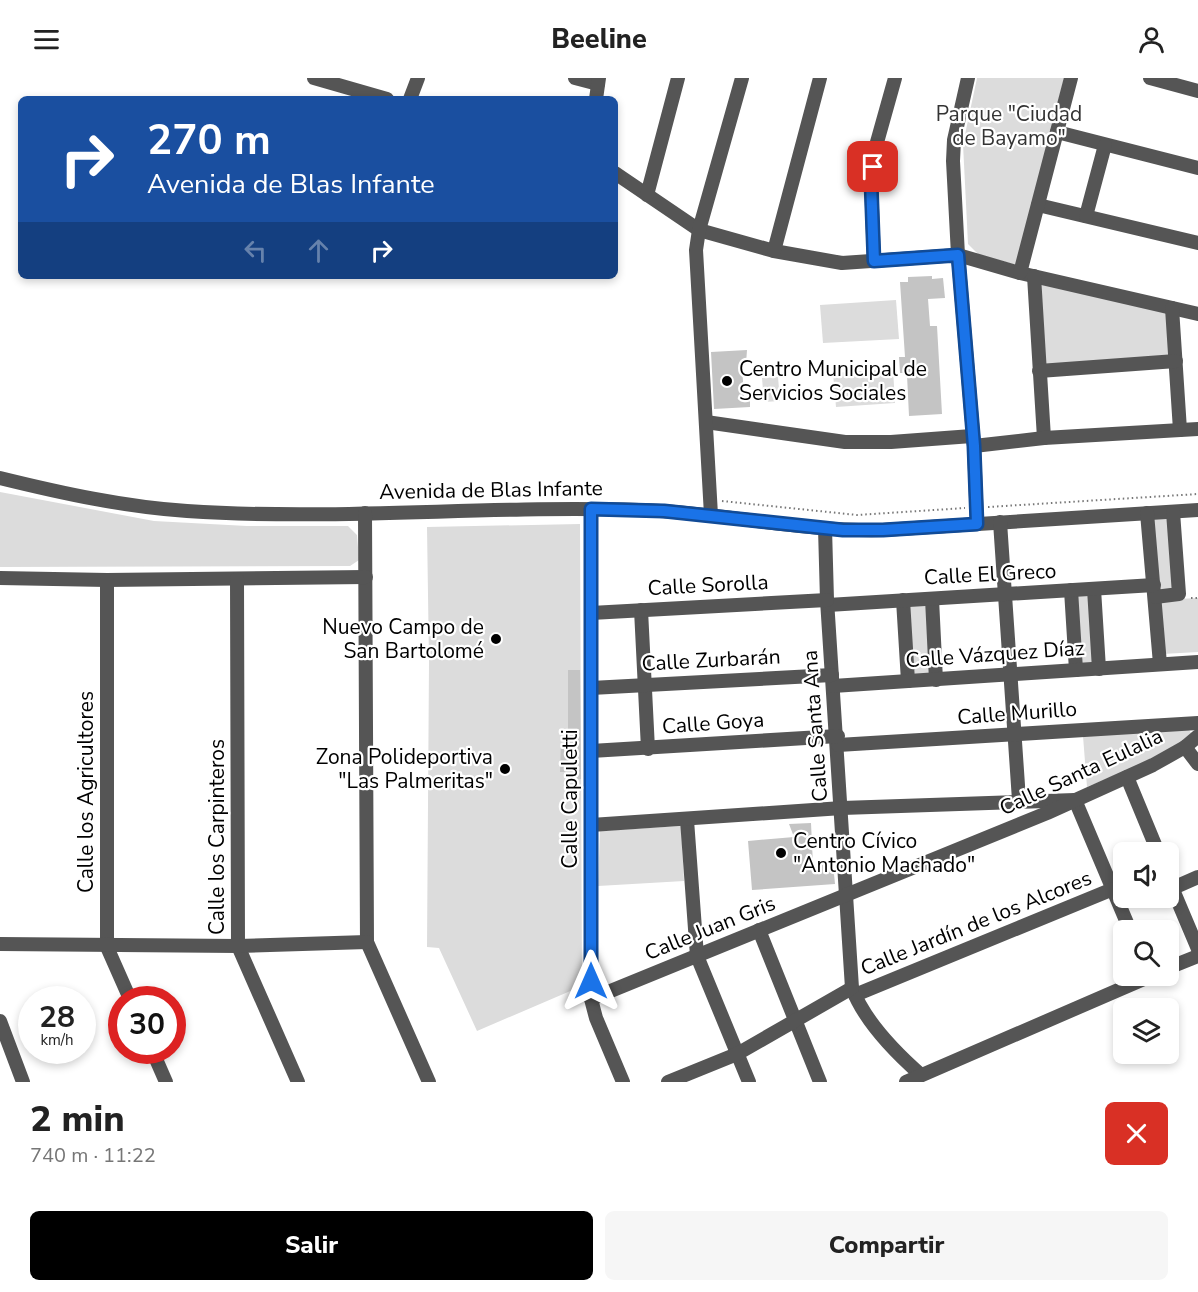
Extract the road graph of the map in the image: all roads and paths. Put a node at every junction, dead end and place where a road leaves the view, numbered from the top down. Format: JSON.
{"nodes":[{"id":1,"x":314,"y":78,"type":"edge"},
{"id":2,"x":418,"y":78,"type":"edge"},
{"id":3,"x":575,"y":78,"type":"edge"},
{"id":4,"x":678,"y":78,"type":"edge"},
{"id":5,"x":742,"y":78,"type":"edge"},
{"id":6,"x":820,"y":78,"type":"edge"},
{"id":7,"x":895,"y":78,"type":"edge"},
{"id":8,"x":966,"y":78,"type":"edge"},
{"id":9,"x":1071,"y":78,"type":"edge"},
{"id":10,"x":1150,"y":78,"type":"edge"},
{"id":11,"x":335,"y":81,"type":"edge"},
{"id":12,"x":598,"y":81,"type":"edge"},
{"id":13,"x":1181,"y":82,"type":"edge"},
{"id":14,"x":1198,"y":91,"type":"edge"},
{"id":15,"x":378,"y":96,"type":"edge"},
{"id":16,"x":411,"y":96,"type":"edge"},
{"id":17,"x":596,"y":96,"type":"edge"},
{"id":18,"x":1057,"y":132,"type":"junction"},
{"id":19,"x":1105,"y":145,"type":"junction"},
{"id":20,"x":1198,"y":168,"type":"edge"},
{"id":21,"x":618,"y":175,"type":"edge"},
{"id":22,"x":646,"y":195,"type":"junction"},
{"id":23,"x":1038,"y":205,"type":"junction"},
{"id":24,"x":1086,"y":216,"type":"junction"},
{"id":25,"x":699,"y":230,"type":"junction"},
{"id":26,"x":1198,"y":243,"type":"edge"},
{"id":27,"x":774,"y":251,"type":"junction"},
{"id":28,"x":958,"y":255,"type":"junction"},
{"id":29,"x":874,"y":261,"type":"junction"},
{"id":30,"x":1020,"y":273,"type":"junction"},
{"id":31,"x":1034,"y":276,"type":"junction"},
{"id":32,"x":1172,"y":308,"type":"junction"},
{"id":33,"x":1198,"y":314,"type":"edge"},
{"id":34,"x":1176,"y":361,"type":"junction"},
{"id":35,"x":1039,"y":371,"type":"junction"},
{"id":36,"x":706,"y":422,"type":"junction"},
{"id":37,"x":1198,"y":429,"type":"edge"},
{"id":38,"x":1180,"y":430,"type":"junction"},
{"id":39,"x":1044,"y":438,"type":"junction"},
{"id":40,"x":973,"y":441,"type":"junction"},
{"id":41,"x":0,"y":478,"type":"edge"},
{"id":42,"x":1198,"y":494,"type":"edge"},
{"id":43,"x":711,"y":500,"type":"junction"},
{"id":44,"x":976,"y":507,"type":"junction"},
{"id":45,"x":591,"y":509,"type":"junction"},
{"id":46,"x":1198,"y":510,"type":"edge"},
{"id":47,"x":1173,"y":512,"type":"junction"},
{"id":48,"x":365,"y":513,"type":"junction"},
{"id":49,"x":1147,"y":513,"type":"junction"},
{"id":50,"x":711,"y":515,"type":"junction"},
{"id":51,"x":1000,"y":522,"type":"junction"},
{"id":52,"x":977,"y":524,"type":"junction"},
{"id":53,"x":825,"y":528,"type":"junction"},
{"id":54,"x":366,"y":577,"type":"junction"},
{"id":55,"x":0,"y":578,"type":"edge"},
{"id":56,"x":237,"y":579,"type":"junction"},
{"id":57,"x":107,"y":580,"type":"junction"},
{"id":58,"x":1094,"y":589,"type":"junction"},
{"id":59,"x":1071,"y":590,"type":"junction"},
{"id":60,"x":1154,"y":591,"type":"junction"},
{"id":61,"x":1005,"y":593,"type":"junction"},
{"id":62,"x":932,"y":599,"type":"junction"},
{"id":63,"x":903,"y":600,"type":"junction"},
{"id":64,"x":828,"y":603,"type":"junction"},
{"id":65,"x":641,"y":610,"type":"junction"},
{"id":66,"x":591,"y":612,"type":"junction"},
{"id":67,"x":1198,"y":662,"type":"edge"},
{"id":68,"x":1160,"y":664,"type":"junction"},
{"id":69,"x":1099,"y":669,"type":"junction"},
{"id":70,"x":1077,"y":670,"type":"junction"},
{"id":71,"x":1011,"y":675,"type":"junction"},
{"id":72,"x":833,"y":680,"type":"junction"},
{"id":73,"x":936,"y":680,"type":"junction"},
{"id":74,"x":908,"y":681,"type":"junction"},
{"id":75,"x":645,"y":684,"type":"junction"},
{"id":76,"x":591,"y":688,"type":"junction"},
{"id":77,"x":1198,"y":723,"type":"edge"},
{"id":78,"x":1015,"y":735,"type":"junction"},
{"id":79,"x":1198,"y":736,"type":"edge"},
{"id":80,"x":838,"y":740,"type":"junction"},
{"id":81,"x":1185,"y":747,"type":"junction"},
{"id":82,"x":648,"y":749,"type":"junction"},
{"id":83,"x":591,"y":751,"type":"junction"},
{"id":84,"x":1198,"y":764,"type":"edge"},
{"id":85,"x":1127,"y":777,"type":"junction"},
{"id":86,"x":1019,"y":800,"type":"junction"},
{"id":87,"x":1075,"y":800,"type":"junction"},
{"id":88,"x":842,"y":808,"type":"junction"},
{"id":89,"x":687,"y":820,"type":"junction"},
{"id":90,"x":591,"y":825,"type":"junction"},
{"id":91,"x":1154,"y":842,"type":"edge"},
{"id":92,"x":1198,"y":877,"type":"edge"},
{"id":93,"x":1179,"y":881,"type":"edge"},
{"id":94,"x":1113,"y":889,"type":"joint"},
{"id":95,"x":845,"y":896,"type":"junction"},
{"id":96,"x":1179,"y":903,"type":"edge"},
{"id":97,"x":759,"y":930,"type":"junction"},
{"id":98,"x":367,"y":942,"type":"junction"},
{"id":99,"x":0,"y":944,"type":"edge"},
{"id":100,"x":238,"y":946,"type":"junction"},
{"id":101,"x":107,"y":947,"type":"junction"},
{"id":102,"x":1198,"y":949,"type":"edge"},
{"id":103,"x":697,"y":956,"type":"junction"},
{"id":104,"x":1198,"y":956,"type":"edge"},
{"id":105,"x":1179,"y":964,"type":"edge"},
{"id":106,"x":124,"y":986,"type":"edge"},
{"id":107,"x":1126,"y":986,"type":"edge"},
{"id":108,"x":854,"y":991,"type":"junction"},
{"id":109,"x":591,"y":999,"type":"junction"},
{"id":110,"x":794,"y":1020,"type":"junction"},
{"id":111,"x":0,"y":1021,"type":"edge"},
{"id":112,"x":737,"y":1054,"type":"junction"},
{"id":113,"x":158,"y":1064,"type":"edge"},
{"id":114,"x":921,"y":1075,"type":"junction"},
{"id":115,"x":22,"y":1082,"type":"edge"},
{"id":116,"x":166,"y":1082,"type":"edge"},
{"id":117,"x":298,"y":1082,"type":"edge"},
{"id":118,"x":429,"y":1082,"type":"edge"},
{"id":119,"x":623,"y":1082,"type":"edge"},
{"id":120,"x":668,"y":1082,"type":"edge"},
{"id":121,"x":749,"y":1082,"type":"edge"},
{"id":122,"x":820,"y":1082,"type":"edge"},
{"id":123,"x":906,"y":1082,"type":"edge"}],
"edges":[{"from":1,"to":11,"type":"street"},
{"from":2,"to":16,"type":"street"},
{"from":3,"to":12,"type":"street"},
{"from":4,"to":22,"type":"street"},
{"from":5,"to":25,"type":"street"},
{"from":6,"to":27,"type":"street"},
{"from":7,"to":29,"type":"street"},
{"from":8,"to":28,"type":"street"},
{"from":9,"to":18,"type":"street"},
{"from":10,"to":13,"type":"street"},
{"from":11,"to":15,"type":"street"},
{"from":12,"to":17,"type":"street"},
{"from":13,"to":14,"type":"street"},
{"from":18,"to":19,"type":"street"},
{"from":18,"to":23,"type":"street"},
{"from":19,"to":20,"type":"street"},
{"from":19,"to":24,"type":"street"},
{"from":21,"to":22,"type":"street"},
{"from":22,"to":25,"type":"street"},
{"from":23,"to":24,"type":"street"},
{"from":23,"to":30,"type":"street"},
{"from":24,"to":26,"type":"street"},
{"from":25,"to":27,"type":"street"},
{"from":25,"to":36,"type":"street"},
{"from":27,"to":29,"type":"street"},
{"from":28,"to":29,"type":"street"},
{"from":28,"to":30,"type":"street"},
{"from":28,"to":40,"type":"street"},
{"from":30,"to":31,"type":"street"},
{"from":31,"to":32,"type":"street"},
{"from":31,"to":35,"type":"street"},
{"from":32,"to":33,"type":"street"},
{"from":32,"to":34,"type":"street"},
{"from":34,"to":35,"type":"street"},
{"from":34,"to":38,"type":"street"},
{"from":35,"to":39,"type":"street"},
{"from":36,"to":40,"type":"street"},
{"from":36,"to":43,"type":"street"},
{"from":37,"to":38,"type":"street"},
{"from":38,"to":39,"type":"street"},
{"from":39,"to":40,"type":"street"},
{"from":40,"to":44,"type":"street"},
{"from":41,"to":48,"type":"street","name":"Avenida de Blas Infante"},
{"from":42,"to":44,"type":"path"},
{"from":43,"to":44,"type":"path"},
{"from":43,"to":50,"type":"street"},
{"from":44,"to":52,"type":"street"},
{"from":45,"to":48,"type":"street","name":"Avenida de Blas Infante"},
{"from":45,"to":50,"type":"street","name":"Avenida de Blas Infante"},
{"from":45,"to":66,"type":"street","name":"Calle Capuletti"},
{"from":46,"to":47,"type":"street","name":"Avenida de Blas Infante"},
{"from":47,"to":49,"type":"street","name":"Avenida de Blas Infante"},
{"from":47,"to":60,"type":"street","name":"Calle El Greco"},
{"from":48,"to":54,"type":"street"},
{"from":49,"to":51,"type":"street","name":"Avenida de Blas Infante"},
{"from":49,"to":60,"type":"street"},
{"from":50,"to":53,"type":"street","name":"Avenida de Blas Infante"},
{"from":51,"to":52,"type":"street","name":"Avenida de Blas Infante"},
{"from":51,"to":61,"type":"street"},
{"from":52,"to":53,"type":"street","name":"Avenida de Blas Infante"},
{"from":53,"to":64,"type":"street","name":"Calle Santa Ana"},
{"from":54,"to":56,"type":"street"},
{"from":54,"to":98,"type":"street"},
{"from":55,"to":57,"type":"street"},
{"from":56,"to":57,"type":"street"},
{"from":56,"to":100,"type":"street","name":"Calle los Carpinteros"},
{"from":57,"to":101,"type":"street","name":"Calle los Agricultores"},
{"from":58,"to":59,"type":"street","name":"Calle El Greco"},
{"from":58,"to":60,"type":"street","name":"Calle El Greco"},
{"from":58,"to":69,"type":"street"},
{"from":59,"to":61,"type":"street","name":"Calle El Greco"},
{"from":59,"to":70,"type":"street"},
{"from":60,"to":68,"type":"street"},
{"from":61,"to":62,"type":"street","name":"Calle El Greco"},
{"from":61,"to":71,"type":"street"},
{"from":62,"to":63,"type":"street","name":"Calle El Greco"},
{"from":62,"to":73,"type":"street"},
{"from":63,"to":64,"type":"street","name":"Calle El Greco"},
{"from":63,"to":74,"type":"street"},
{"from":64,"to":65,"type":"street","name":"Calle Sorolla"},
{"from":64,"to":72,"type":"street","name":"Calle Santa Ana"},
{"from":65,"to":66,"type":"street","name":"Calle Sorolla"},
{"from":65,"to":75,"type":"street"},
{"from":66,"to":76,"type":"street","name":"Calle Capuletti"},
{"from":67,"to":68,"type":"street","name":"Calle Vázquez Díaz"},
{"from":68,"to":69,"type":"street","name":"Calle Vázquez Díaz"},
{"from":69,"to":70,"type":"street","name":"Calle Vázquez Díaz"},
{"from":70,"to":71,"type":"street","name":"Calle Vázquez Díaz"},
{"from":71,"to":73,"type":"street","name":"Calle Vázquez Díaz"},
{"from":71,"to":78,"type":"street"},
{"from":72,"to":74,"type":"street","name":"Calle Vázquez Díaz"},
{"from":72,"to":75,"type":"street","name":"Calle Zurbarán"},
{"from":72,"to":80,"type":"street","name":"Calle Santa Ana"},
{"from":73,"to":74,"type":"street","name":"Calle Vázquez Díaz"},
{"from":75,"to":76,"type":"street","name":"Calle Zurbarán"},
{"from":75,"to":82,"type":"street"},
{"from":76,"to":83,"type":"street","name":"Calle Capuletti"},
{"from":77,"to":78,"type":"street","name":"Calle Murillo"},
{"from":78,"to":80,"type":"street","name":"Calle Murillo"},
{"from":78,"to":86,"type":"street"},
{"from":79,"to":81,"type":"street","name":"Calle Santa Eulalia"},
{"from":80,"to":82,"type":"street","name":"Calle Goya"},
{"from":80,"to":88,"type":"street","name":"Calle Santa Ana"},
{"from":81,"to":84,"type":"street"},
{"from":81,"to":85,"type":"street","name":"Calle Santa Eulalia"},
{"from":82,"to":83,"type":"street","name":"Calle Goya"},
{"from":83,"to":90,"type":"street","name":"Calle Capuletti"},
{"from":85,"to":87,"type":"street","name":"Calle Santa Eulalia"},
{"from":85,"to":91,"type":"street"},
{"from":86,"to":87,"type":"street"},
{"from":86,"to":88,"type":"street"},
{"from":87,"to":94,"type":"street"},
{"from":87,"to":95,"type":"street","name":"Calle Santa Eulalia"},
{"from":88,"to":89,"type":"street"},
{"from":88,"to":95,"type":"street","name":"Calle Santa Ana"},
{"from":89,"to":90,"type":"street"},
{"from":89,"to":103,"type":"street"},
{"from":90,"to":109,"type":"street","name":"Calle Capuletti"},
{"from":92,"to":93,"type":"street"},
{"from":94,"to":108,"type":"street","name":"Calle Jardín de los Alcores"},
{"from":95,"to":97,"type":"street","name":"Calle Juan Gris"},
{"from":95,"to":108,"type":"street","name":"Calle Santa Ana"},
{"from":96,"to":102,"type":"street"},
{"from":97,"to":103,"type":"street","name":"Calle Juan Gris"},
{"from":97,"to":110,"type":"street"},
{"from":98,"to":100,"type":"street"},
{"from":98,"to":118,"type":"street"},
{"from":99,"to":101,"type":"street"},
{"from":100,"to":101,"type":"street"},
{"from":100,"to":117,"type":"street","name":"Calle los Carpinteros"},
{"from":101,"to":106,"type":"street","name":"Calle los Agricultores"},
{"from":103,"to":109,"type":"street","name":"Calle Juan Gris"},
{"from":103,"to":112,"type":"street"},
{"from":104,"to":105,"type":"street"},
{"from":107,"to":114,"type":"street"},
{"from":108,"to":110,"type":"street","name":"Calle Jardín de los Alcores"},
{"from":108,"to":114,"type":"street"},
{"from":109,"to":119,"type":"street","name":"Calle Capuletti"},
{"from":110,"to":112,"type":"street","name":"Calle Jardín de los Alcores"},
{"from":110,"to":122,"type":"street"},
{"from":111,"to":115,"type":"street"},
{"from":112,"to":120,"type":"street","name":"Calle Jardín de los Alcores"},
{"from":112,"to":121,"type":"street"},
{"from":113,"to":116,"type":"street"},
{"from":114,"to":123,"type":"street"}]}
